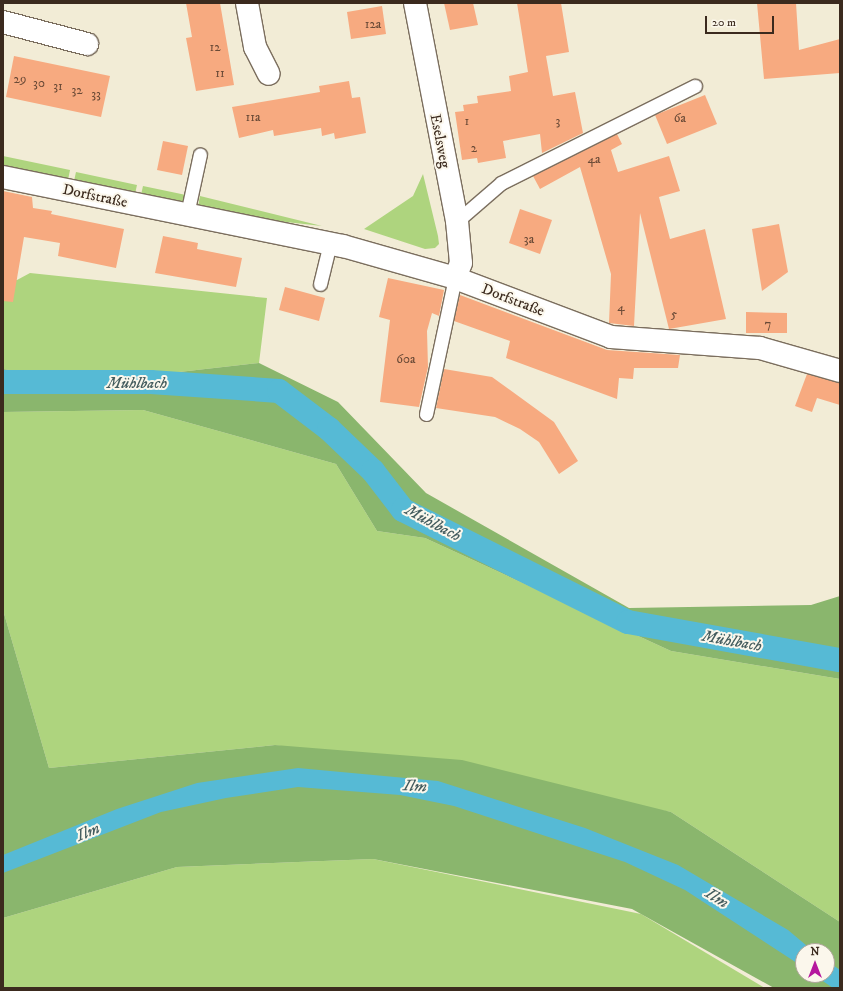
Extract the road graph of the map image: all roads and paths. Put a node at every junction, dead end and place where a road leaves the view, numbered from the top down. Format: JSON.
{"nodes":[{"id":1,"x":247,"y":3,"type":"edge"},
{"id":2,"x":415,"y":3,"type":"edge"},
{"id":3,"x":3,"y":22,"type":"edge"},
{"id":4,"x":87,"y":44,"type":"dead end"},
{"id":5,"x":269,"y":74,"type":"dead end"},
{"id":6,"x":695,"y":86,"type":"dead end"},
{"id":7,"x":200,"y":154,"type":"dead end"},
{"id":8,"x":3,"y":177,"type":"edge"},
{"id":9,"x":188,"y":214,"type":"junction"},
{"id":10,"x":457,"y":221,"type":"junction"},
{"id":11,"x":330,"y":243,"type":"junction"},
{"id":12,"x":455,"y":278,"type":"junction"},
{"id":13,"x":320,"y":284,"type":"dead end"},
{"id":14,"x":840,"y":370,"type":"edge"},
{"id":15,"x":426,"y":414,"type":"dead end"}],
"edges":[{"from":1,"to":5,"type":"street"},
{"from":2,"to":10,"type":"street","name":"Eselsweg"},
{"from":3,"to":4,"type":"street"},
{"from":6,"to":10,"type":"lane"},
{"from":7,"to":9,"type":"lane"},
{"from":8,"to":9,"type":"street","name":"Dorfstraße"},
{"from":9,"to":11,"type":"street","name":"Dorfstraße"},
{"from":10,"to":12,"type":"street","name":"Eselsweg"},
{"from":11,"to":12,"type":"street","name":"Dorfstraße"},
{"from":11,"to":13,"type":"lane"},
{"from":12,"to":14,"type":"street","name":"Dorfstraße"},
{"from":12,"to":15,"type":"lane"}]}
